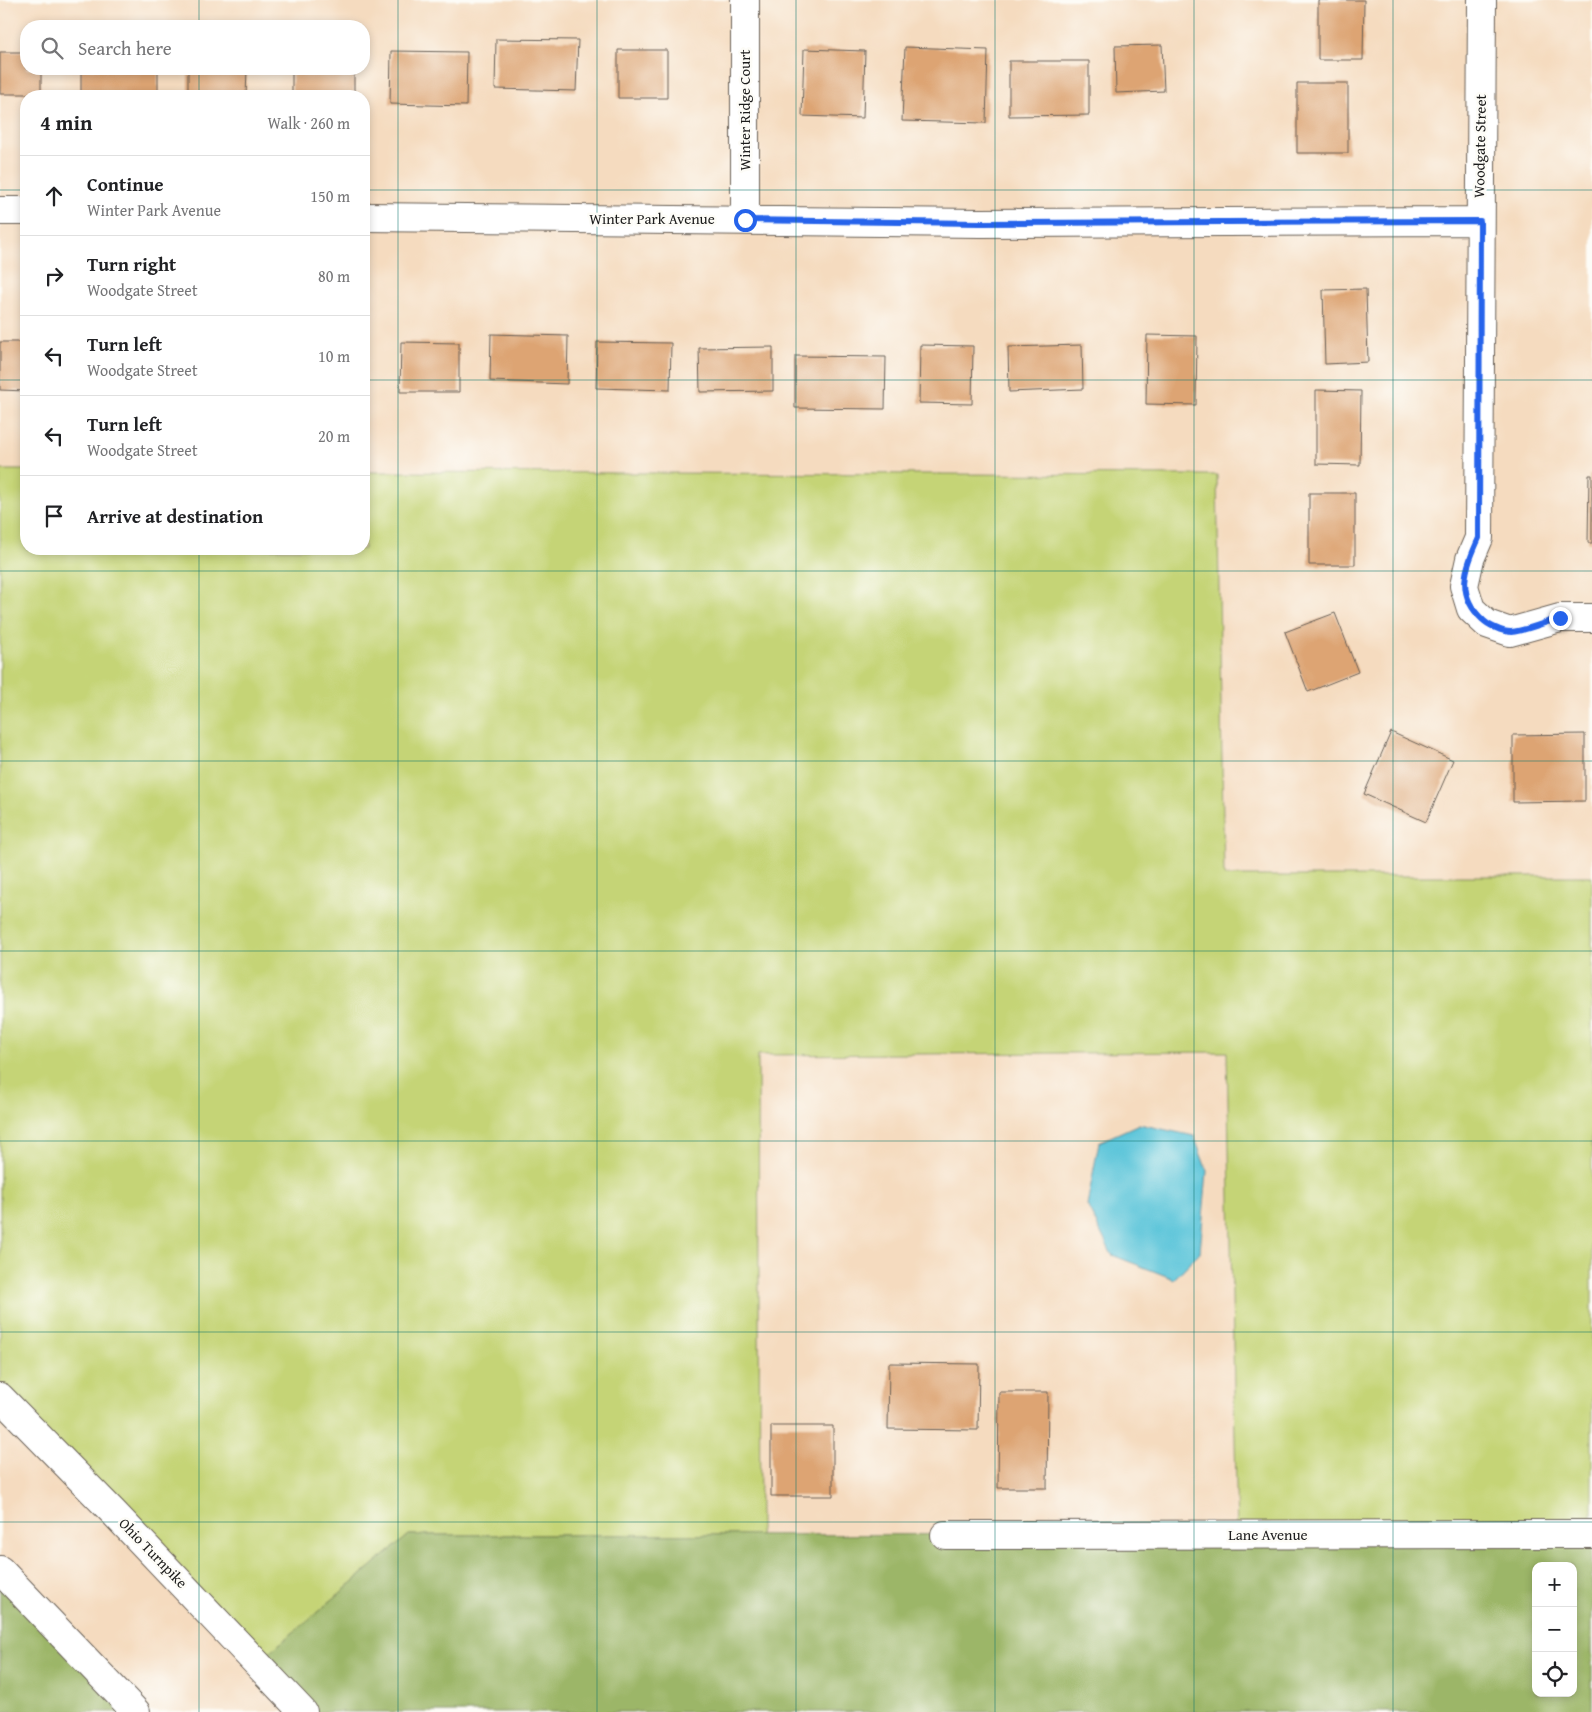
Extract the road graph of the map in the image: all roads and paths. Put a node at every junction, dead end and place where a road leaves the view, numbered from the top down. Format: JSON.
{"nodes":[{"id":1,"x":745,"y":0,"type":"edge"},
{"id":2,"x":1482,"y":0,"type":"edge"},
{"id":3,"x":0,"y":211,"type":"edge"},
{"id":4,"x":20,"y":211,"type":"edge"},
{"id":5,"x":370,"y":217,"type":"edge"},
{"id":6,"x":745,"y":220,"type":"junction"},
{"id":7,"x":1480,"y":221,"type":"junction"},
{"id":8,"x":1592,"y":618,"type":"edge"},
{"id":9,"x":0,"y":1397,"type":"edge"},
{"id":10,"x":1592,"y":1534,"type":"edge"},
{"id":11,"x":945,"y":1535,"type":"dead end"},
{"id":12,"x":0,"y":1570,"type":"edge"},
{"id":13,"x":136,"y":1712,"type":"edge"},
{"id":14,"x":302,"y":1712,"type":"edge"}],
"edges":[{"from":1,"to":6,"type":"main road","name":"Winter Ridge Court"},
{"from":2,"to":7,"type":"main road","name":"Woodgate Street"},
{"from":3,"to":4,"type":"main road"},
{"from":5,"to":6,"type":"main road","name":"Winter Park Avenue"},
{"from":6,"to":7,"type":"main road","name":"Winter Park Avenue"},
{"from":7,"to":8,"type":"main road","name":"Woodgate Street"},
{"from":9,"to":14,"type":"main road","name":"Ohio Turnpike"},
{"from":10,"to":11,"type":"main road","name":"Lane Avenue"},
{"from":12,"to":13,"type":"main road"}]}
